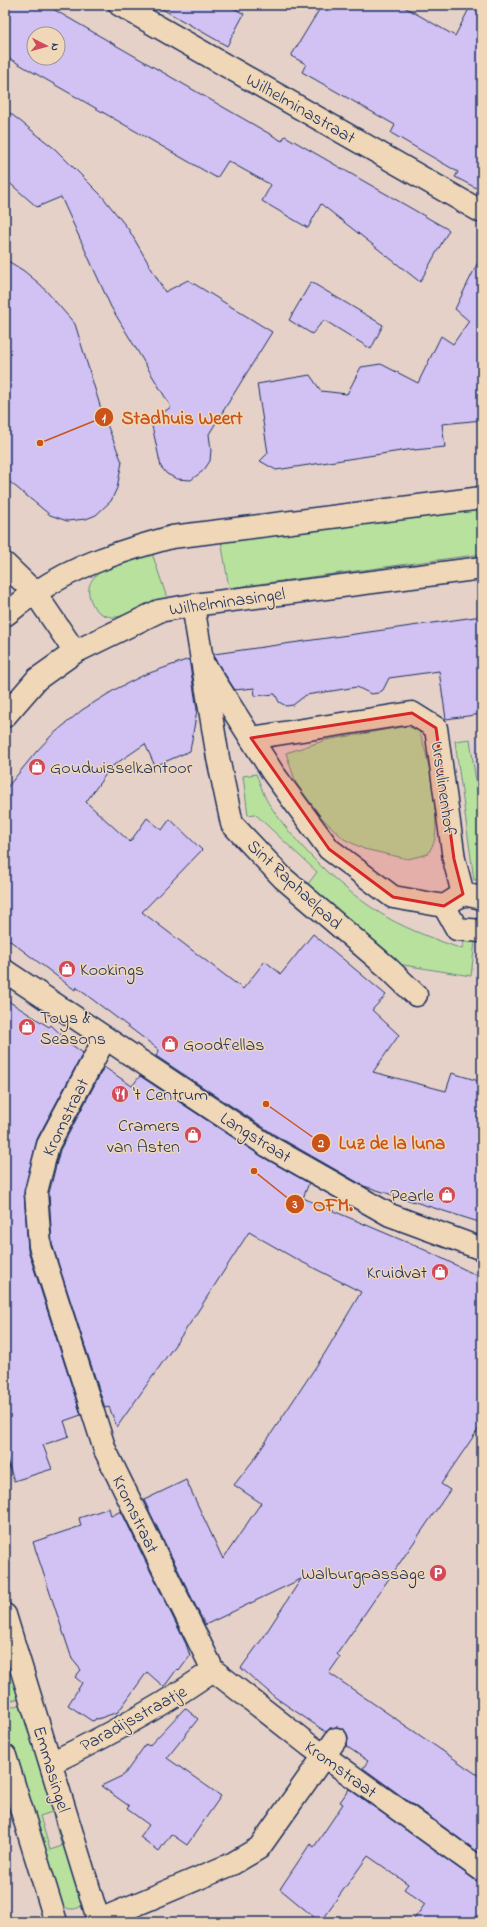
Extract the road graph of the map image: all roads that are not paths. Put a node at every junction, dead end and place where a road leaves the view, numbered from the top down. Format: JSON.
{"nodes":[{"id":1,"x":120,"y":5,"type":"edge"},
{"id":2,"x":482,"y":212,"type":"edge"},
{"id":3,"x":482,"y":498,"type":"edge"},
{"id":4,"x":5,"y":564,"type":"edge"},
{"id":5,"x":482,"y":568,"type":"edge"},
{"id":6,"x":35,"y":593,"type":"junction"},
{"id":7,"x":193,"y":605,"type":"junction"},
{"id":8,"x":5,"y":615,"type":"edge"},
{"id":9,"x":75,"y":652,"type":"junction"},
{"id":10,"x":202,"y":662,"type":"junction"},
{"id":11,"x":5,"y":716,"type":"edge"},
{"id":12,"x":251,"y":738,"type":"junction"},
{"id":13,"x":472,"y":896,"type":"edge"},
{"id":14,"x":444,"y":906,"type":"junction"},
{"id":15,"x":482,"y":931,"type":"edge"},
{"id":16,"x":5,"y":971,"type":"edge"},
{"id":17,"x":416,"y":995,"type":"dead end"},
{"id":18,"x":105,"y":1038,"type":"junction"},
{"id":19,"x":482,"y":1249,"type":"edge"},
{"id":20,"x":5,"y":1615,"type":"edge"},
{"id":21,"x":9,"y":1646,"type":"edge"},
{"id":22,"x":213,"y":1670,"type":"junction"},
{"id":23,"x":336,"y":1739,"type":"dead end"},
{"id":24,"x":5,"y":1756,"type":"edge"},
{"id":25,"x":324,"y":1757,"type":"junction"},
{"id":26,"x":51,"y":1763,"type":"junction"},
{"id":27,"x":482,"y":1870,"type":"edge"},
{"id":28,"x":56,"y":1922,"type":"edge"},
{"id":29,"x":97,"y":1922,"type":"edge"}],
"edges":[{"from":1,"to":2,"type":"street","name":"Wilhelminastraat"},
{"from":3,"to":6,"type":"street"},
{"from":4,"to":6,"type":"street"},
{"from":5,"to":7,"type":"street","name":"Wilhelminasingel"},
{"from":6,"to":8,"type":"street"},
{"from":6,"to":9,"type":"street"},
{"from":7,"to":9,"type":"street","name":"Wilhelminasingel"},
{"from":7,"to":10,"type":"street","name":"Sint Raphaelpad"},
{"from":9,"to":11,"type":"street","name":"Wilhelminasingel"},
{"from":10,"to":12,"type":"street"},
{"from":10,"to":17,"type":"street","name":"Sint Raphaelpad"},
{"from":12,"to":13,"type":"street","name":"Ursulinenhof"},
{"from":12,"to":14,"type":"street"},
{"from":13,"to":14,"type":"street","name":"Ursulinenhof"},
{"from":14,"to":15,"type":"street"},
{"from":16,"to":18,"type":"street","name":"Langstraat"},
{"from":18,"to":19,"type":"street","name":"Langstraat"},
{"from":18,"to":22,"type":"street","name":"Kromstraat"},
{"from":20,"to":21,"type":"street","name":"Emmasingel"},
{"from":21,"to":26,"type":"street","name":"Emmasingel"},
{"from":22,"to":25,"type":"street","name":"Kromstraat"},
{"from":22,"to":26,"type":"street","name":"Paradijsstraatje"},
{"from":23,"to":25,"type":"street"},
{"from":24,"to":28,"type":"street"},
{"from":25,"to":27,"type":"street","name":"Kromstraat"},
{"from":25,"to":29,"type":"street"},
{"from":26,"to":29,"type":"street","name":"Emmasingel"}]}
